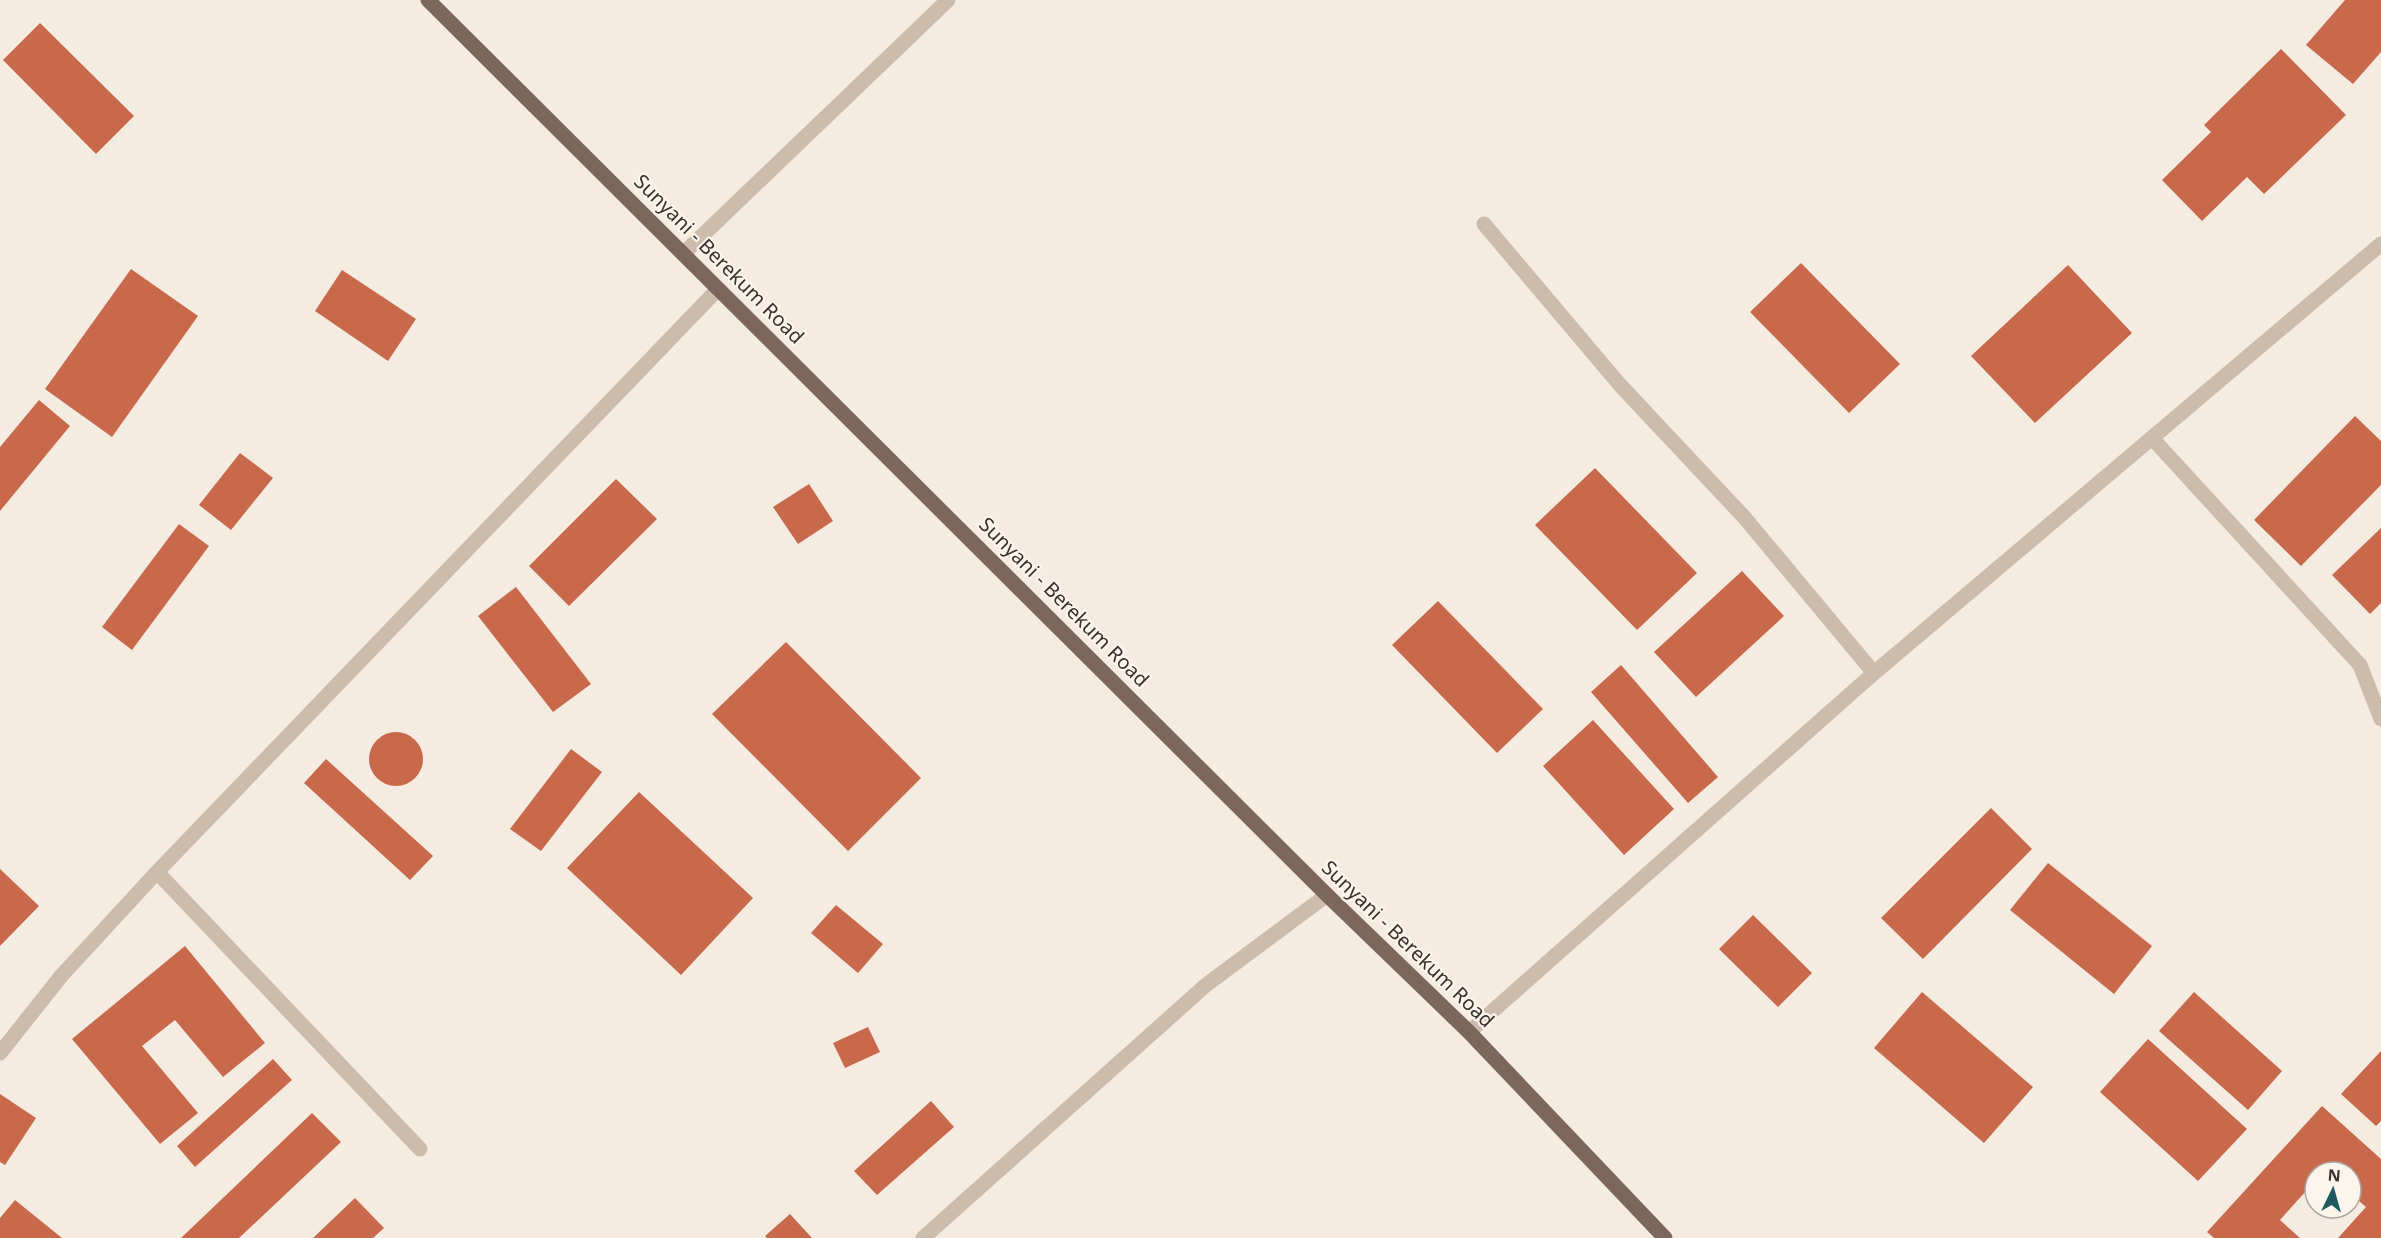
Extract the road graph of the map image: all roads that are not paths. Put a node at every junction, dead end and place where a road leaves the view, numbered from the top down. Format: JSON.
{"nodes":[{"id":1,"x":428,"y":0,"type":"edge"},
{"id":2,"x":948,"y":0,"type":"edge"},
{"id":3,"x":1484,"y":224,"type":"dead end"},
{"id":4,"x":2381,"y":244,"type":"edge"},
{"id":5,"x":683,"y":254,"type":"junction"},
{"id":6,"x":718,"y":289,"type":"junction"},
{"id":7,"x":2152,"y":438,"type":"junction"},
{"id":8,"x":1874,"y":673,"type":"junction"},
{"id":9,"x":2381,"y":719,"type":"edge"},
{"id":10,"x":157,"y":872,"type":"junction"},
{"id":11,"x":1327,"y":895,"type":"junction"},
{"id":12,"x":1469,"y":1032,"type":"junction"},
{"id":13,"x":0,"y":1053,"type":"edge"},
{"id":14,"x":420,"y":1149,"type":"dead end"},
{"id":15,"x":923,"y":1238,"type":"edge"},
{"id":16,"x":1665,"y":1238,"type":"edge"}],
"edges":[{"from":1,"to":5,"type":"main road","name":"Sunyani - Berekum Road"},
{"from":2,"to":5,"type":"street"},
{"from":3,"to":8,"type":"street"},
{"from":4,"to":7,"type":"street"},
{"from":5,"to":6,"type":"main road","name":"Sunyani - Berekum Road"},
{"from":6,"to":10,"type":"street"},
{"from":6,"to":11,"type":"main road","name":"Sunyani - Berekum Road"},
{"from":7,"to":8,"type":"street"},
{"from":7,"to":9,"type":"street"},
{"from":8,"to":12,"type":"street"},
{"from":10,"to":13,"type":"street"},
{"from":10,"to":14,"type":"street"},
{"from":11,"to":12,"type":"main road","name":"Sunyani - Berekum Road"},
{"from":11,"to":15,"type":"street"},
{"from":12,"to":16,"type":"main road","name":"Sunyani - Berekum Road"}]}
